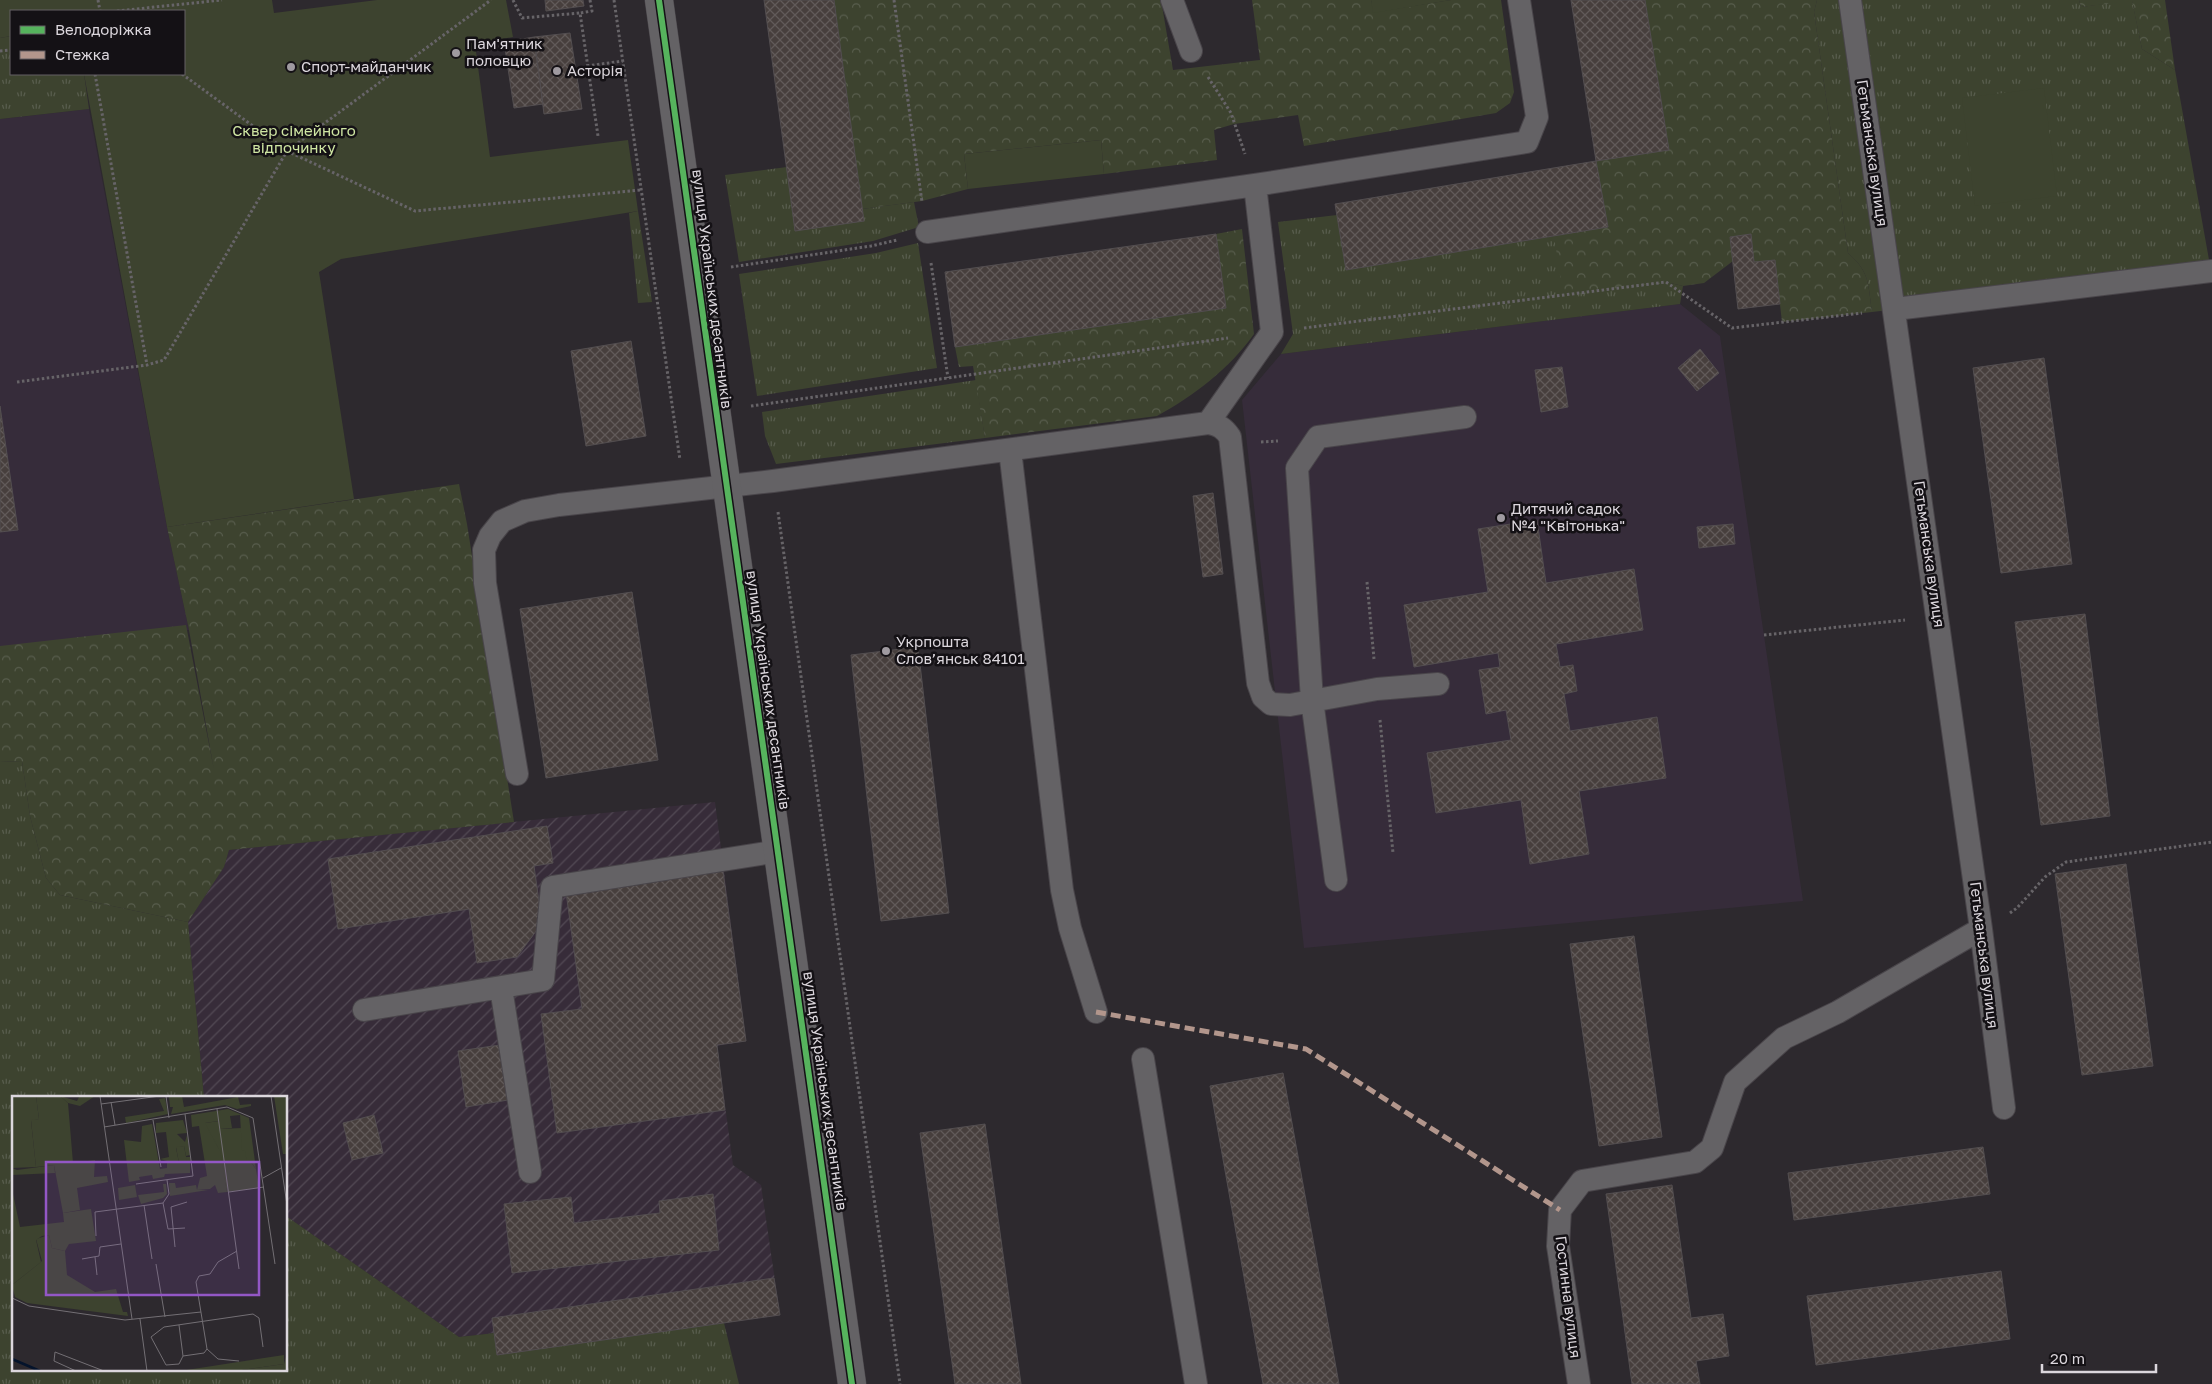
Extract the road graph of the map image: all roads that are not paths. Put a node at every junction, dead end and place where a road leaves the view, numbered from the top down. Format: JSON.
{"nodes":[{"id":1,"x":659,"y":0,"type":"edge"},
{"id":2,"x":1172,"y":0,"type":"edge"},
{"id":3,"x":1519,"y":0,"type":"edge"},
{"id":4,"x":1850,"y":0,"type":"edge"},
{"id":5,"x":1191,"y":51,"type":"road end"},
{"id":6,"x":1255,"y":185,"type":"junction"},
{"id":7,"x":927,"y":232,"type":"road end"},
{"id":8,"x":2212,"y":270,"type":"edge"},
{"id":9,"x":1895,"y":309,"type":"junction"},
{"id":10,"x":1465,"y":417,"type":"dead end"},
{"id":11,"x":1208,"y":422,"type":"junction"},
{"id":12,"x":1010,"y":450,"type":"junction"},
{"id":13,"x":726,"y":486,"type":"junction"},
{"id":14,"x":1438,"y":684,"type":"dead end"},
{"id":15,"x":1312,"y":700,"type":"junction"},
{"id":16,"x":517,"y":774,"type":"dead end"},
{"id":17,"x":779,"y":851,"type":"junction"},
{"id":18,"x":1336,"y":880,"type":"dead end"},
{"id":19,"x":1981,"y":929,"type":"junction"},
{"id":20,"x":501,"y":988,"type":"junction"},
{"id":21,"x":364,"y":1010,"type":"dead end"},
{"id":22,"x":1096,"y":1012,"type":"dead end"},
{"id":23,"x":1143,"y":1060,"type":"dead end"},
{"id":24,"x":2004,"y":1108,"type":"dead end"},
{"id":25,"x":530,"y":1172,"type":"dead end"},
{"id":26,"x":852,"y":1384,"type":"edge"},
{"id":27,"x":1196,"y":1384,"type":"edge"},
{"id":28,"x":1579,"y":1384,"type":"edge"}],
"edges":[{"from":1,"to":13,"type":"street","name":"вулиця Українських десантників"},
{"from":2,"to":5,"type":"lane"},
{"from":3,"to":6,"type":"lane"},
{"from":4,"to":9,"type":"lane","name":"Гетьманська вулиця"},
{"from":6,"to":7,"type":"lane"},
{"from":6,"to":11,"type":"lane"},
{"from":8,"to":9,"type":"lane"},
{"from":9,"to":19,"type":"lane","name":"Гетьманська вулиця"},
{"from":10,"to":15,"type":"lane"},
{"from":11,"to":12,"type":"lane"},
{"from":11,"to":15,"type":"lane"},
{"from":12,"to":13,"type":"lane"},
{"from":12,"to":22,"type":"lane"},
{"from":13,"to":16,"type":"lane"},
{"from":13,"to":17,"type":"street","name":"вулиця Українських десантників"},
{"from":14,"to":15,"type":"lane"},
{"from":15,"to":18,"type":"lane"},
{"from":17,"to":20,"type":"lane"},
{"from":17,"to":26,"type":"street","name":"вулиця Українських десантників"},
{"from":19,"to":24,"type":"lane","name":"Гетьманська вулиця"},
{"from":19,"to":28,"type":"lane","name":"Гостинна вулиця"},
{"from":20,"to":21,"type":"lane"},
{"from":20,"to":25,"type":"lane"},
{"from":23,"to":27,"type":"lane"}]}
